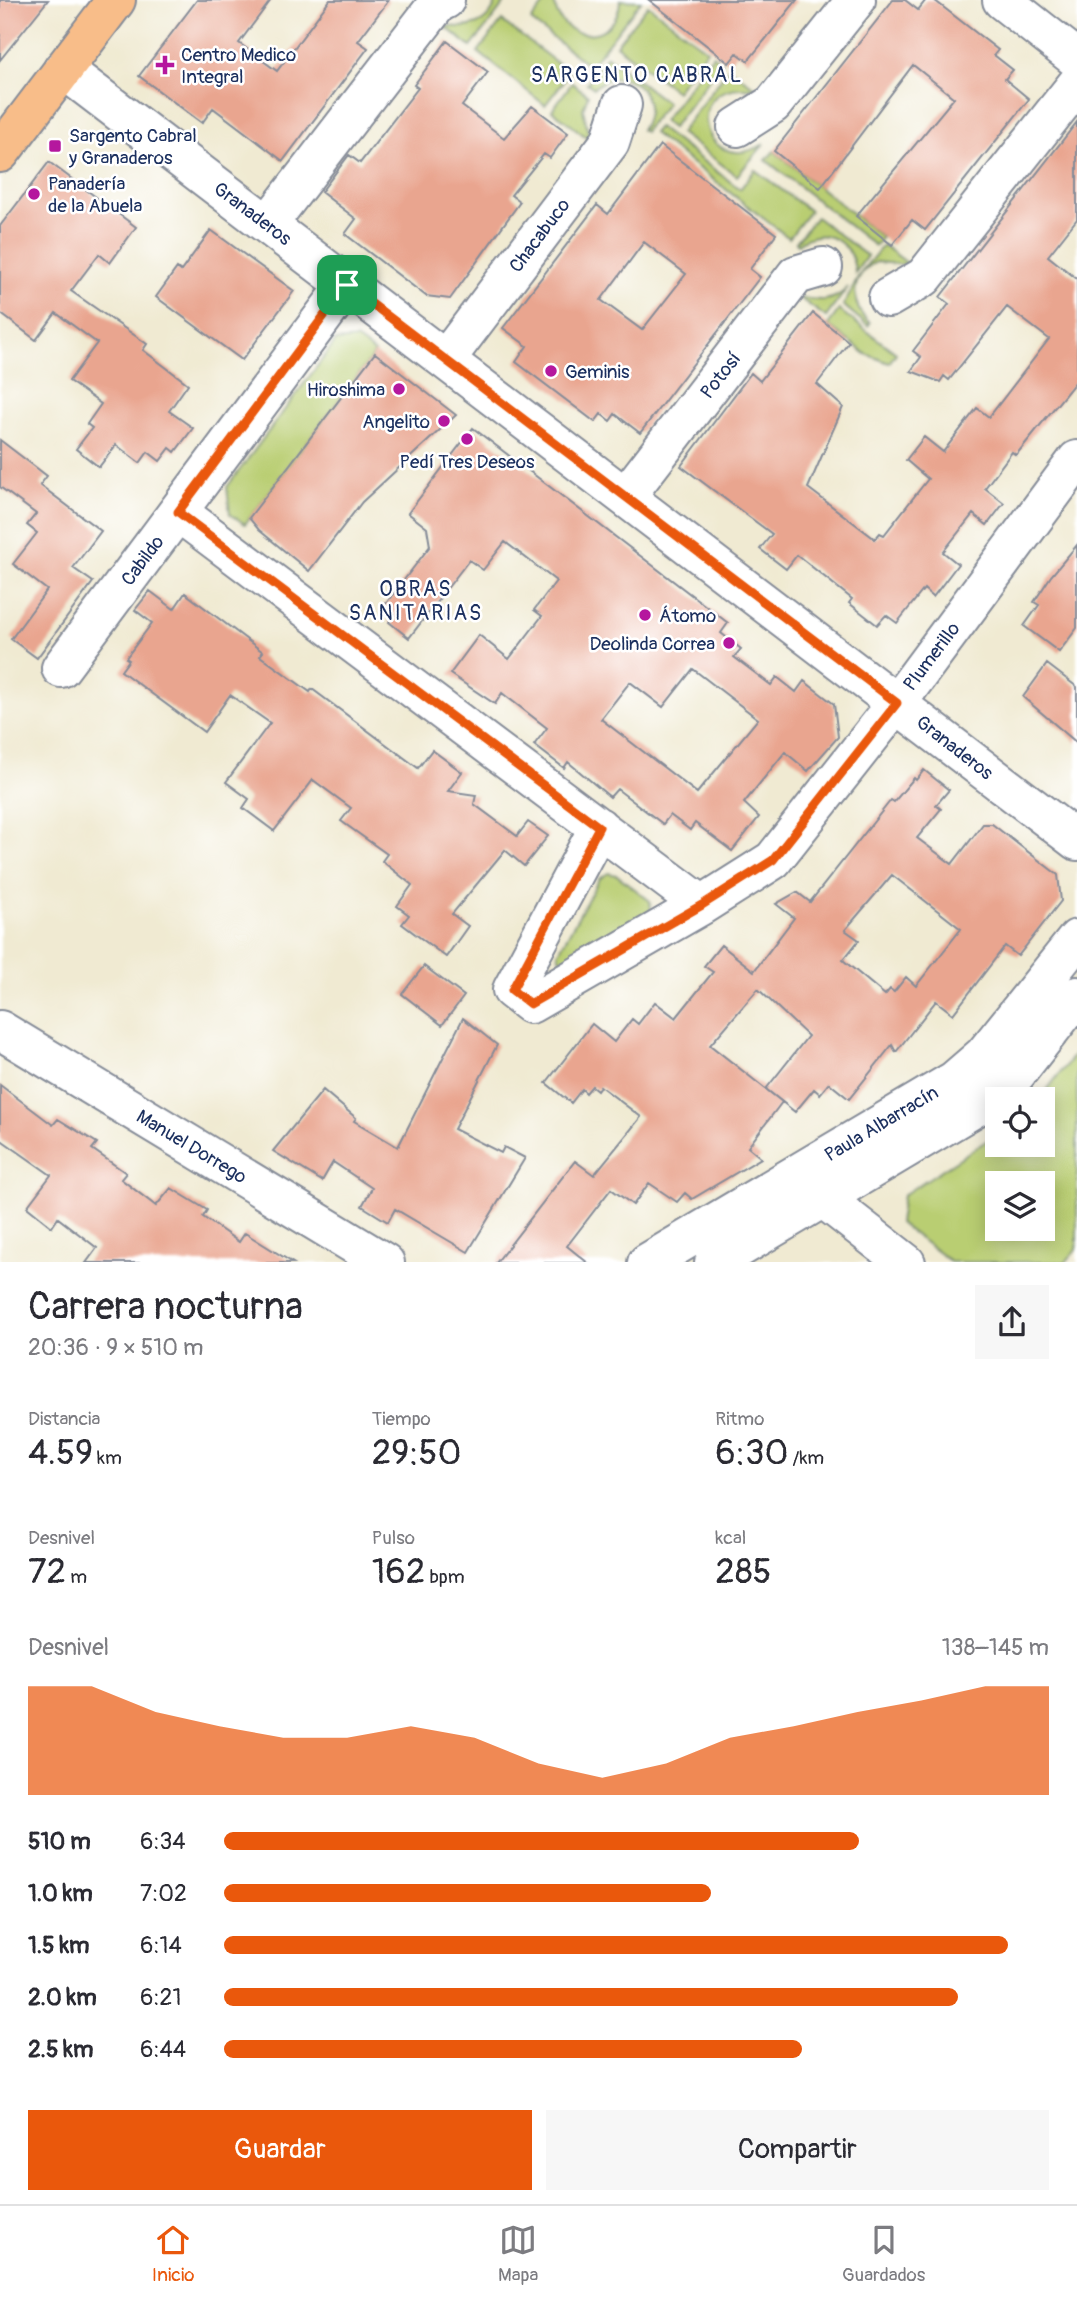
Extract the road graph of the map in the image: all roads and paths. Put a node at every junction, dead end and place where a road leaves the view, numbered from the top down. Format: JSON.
{"nodes":[{"id":1,"x":116,"y":0,"type":"edge"},
{"id":2,"x":445,"y":0,"type":"edge"},
{"id":3,"x":856,"y":0,"type":"edge"},
{"id":4,"x":1015,"y":4,"type":"edge"},
{"id":5,"x":1077,"y":59,"type":"edge"},
{"id":6,"x":63,"y":69,"type":"junction"},
{"id":7,"x":1077,"y":84,"type":"edge"},
{"id":8,"x":622,"y":105,"type":"dead end"},
{"id":9,"x":737,"y":127,"type":"dead end"},
{"id":10,"x":0,"y":153,"type":"edge"},
{"id":11,"x":268,"y":224,"type":"junction"},
{"id":12,"x":822,"y":267,"type":"dead end"},
{"id":13,"x":347,"y":285,"type":"junction"},
{"id":14,"x":888,"y":298,"type":"dead end"},
{"id":15,"x":446,"y":359,"type":"junction"},
{"id":16,"x":1077,"y":460,"type":"edge"},
{"id":17,"x":626,"y":496,"type":"junction"},
{"id":18,"x":178,"y":512,"type":"junction"},
{"id":19,"x":61,"y":668,"type":"dead end"},
{"id":20,"x":897,"y":703,"type":"junction"},
{"id":21,"x":599,"y":827,"type":"junction"},
{"id":22,"x":1077,"y":841,"type":"edge"},
{"id":23,"x":702,"y":905,"type":"junction"},
{"id":24,"x":1077,"y":939,"type":"edge"},
{"id":25,"x":1077,"y":996,"type":"edge"},
{"id":26,"x":0,"y":1030,"type":"edge"},
{"id":27,"x":794,"y":1175,"type":"junction"},
{"id":28,"x":824,"y":1199,"type":"junction"},
{"id":29,"x":385,"y":1262,"type":"edge"},
{"id":30,"x":647,"y":1262,"type":"edge"},
{"id":31,"x":714,"y":1262,"type":"edge"},
{"id":32,"x":906,"y":1262,"type":"edge"}],
"edges":[{"from":1,"to":6,"type":"main road"},
{"from":2,"to":11,"type":"street"},
{"from":3,"to":9,"type":"street"},
{"from":4,"to":5,"type":"street"},
{"from":6,"to":10,"type":"main road"},
{"from":6,"to":11,"type":"street","name":"Granaderos"},
{"from":7,"to":14,"type":"street"},
{"from":8,"to":15,"type":"street","name":"Chacabuco"},
{"from":11,"to":13,"type":"street","name":"Granaderos"},
{"from":12,"to":17,"type":"street","name":"Potosí"},
{"from":13,"to":15,"type":"street","name":"Granaderos"},
{"from":13,"to":18,"type":"street","name":"Cabildo"},
{"from":15,"to":17,"type":"street","name":"Granaderos"},
{"from":16,"to":20,"type":"street","name":"Plumerillo"},
{"from":17,"to":20,"type":"street","name":"Granaderos"},
{"from":18,"to":19,"type":"street","name":"Cabildo"},
{"from":18,"to":21,"type":"street"},
{"from":20,"to":22,"type":"street","name":"Granaderos"},
{"from":20,"to":23,"type":"street","name":"Plumerillo"},
{"from":21,"to":23,"type":"street"},
{"from":21,"to":23,"type":"street","name":"Plumerillo"},
{"from":24,"to":27,"type":"street","name":"Paula Albarracín"},
{"from":25,"to":28,"type":"street","name":"Paula Albarracín"},
{"from":26,"to":29,"type":"street","name":"Manuel Dorrego"},
{"from":27,"to":28,"type":"street"},
{"from":27,"to":30,"type":"street","name":"Paula Albarracín"},
{"from":28,"to":31,"type":"street","name":"Paula Albarracín"},
{"from":28,"to":32,"type":"street"}]}
